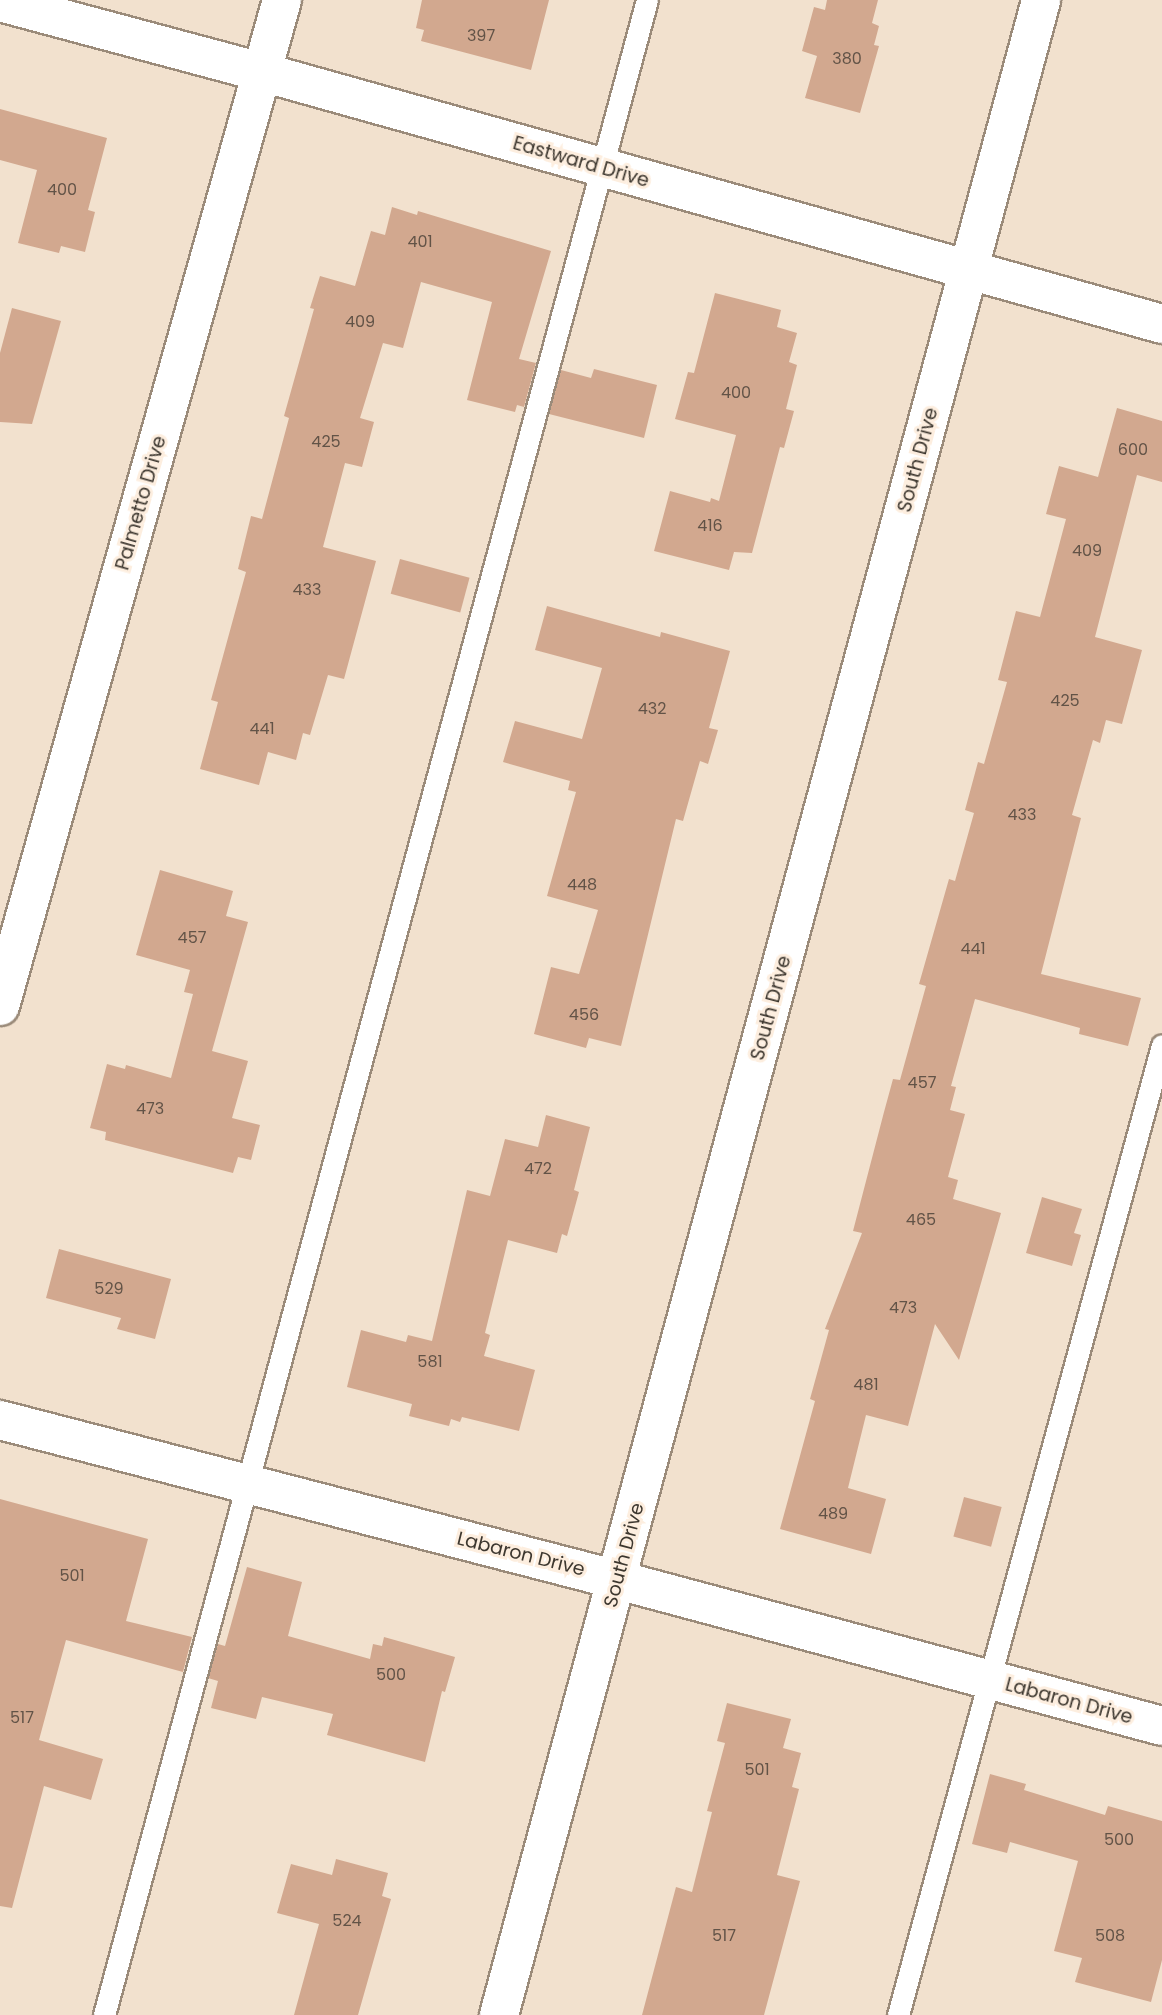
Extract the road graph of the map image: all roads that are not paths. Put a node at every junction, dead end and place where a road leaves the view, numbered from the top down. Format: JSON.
{"nodes":[{"id":1,"x":282,"y":0,"type":"edge"},
{"id":2,"x":647,"y":0,"type":"edge"},
{"id":3,"x":1041,"y":0,"type":"edge"},
{"id":4,"x":0,"y":2,"type":"edge"},
{"id":5,"x":262,"y":72,"type":"junction"},
{"id":6,"x":602,"y":168,"type":"junction"},
{"id":7,"x":969,"y":272,"type":"junction"},
{"id":8,"x":1162,"y":324,"type":"edge"},
{"id":9,"x":0,"y":1006,"type":"edge"},
{"id":10,"x":1162,"y":1045,"type":"edge"},
{"id":11,"x":0,"y":1420,"type":"edge"},
{"id":12,"x":248,"y":1484,"type":"junction"},
{"id":13,"x":618,"y":1580,"type":"junction"},
{"id":14,"x":989,"y":1679,"type":"junction"},
{"id":15,"x":1162,"y":1726,"type":"edge"},
{"id":16,"x":104,"y":2015,"type":"edge"},
{"id":17,"x":499,"y":2015,"type":"edge"},
{"id":18,"x":898,"y":2015,"type":"edge"}],
"edges":[{"from":1,"to":5,"type":"street","name":"Palmetto Drive"},
{"from":2,"to":6,"type":"lane"},
{"from":3,"to":7,"type":"street","name":"South Drive"},
{"from":4,"to":5,"type":"street","name":"Eastward Drive"},
{"from":5,"to":6,"type":"street","name":"Eastward Drive"},
{"from":5,"to":9,"type":"street","name":"Palmetto Drive"},
{"from":6,"to":7,"type":"street","name":"Eastward Drive"},
{"from":6,"to":12,"type":"lane"},
{"from":7,"to":8,"type":"street","name":"Eastward Drive"},
{"from":7,"to":13,"type":"street","name":"South Drive"},
{"from":10,"to":14,"type":"lane"},
{"from":11,"to":12,"type":"street","name":"Labaron Drive"},
{"from":12,"to":13,"type":"street","name":"Labaron Drive"},
{"from":12,"to":16,"type":"lane"},
{"from":13,"to":14,"type":"street","name":"Labaron Drive"},
{"from":13,"to":17,"type":"street","name":"South Drive"},
{"from":14,"to":15,"type":"street","name":"Labaron Drive"},
{"from":14,"to":18,"type":"lane"}]}
